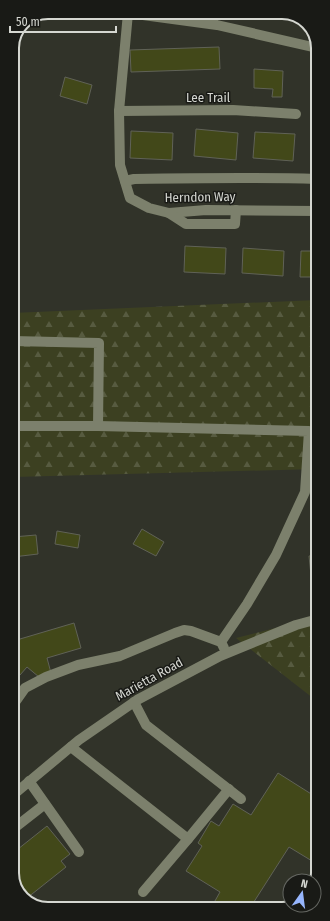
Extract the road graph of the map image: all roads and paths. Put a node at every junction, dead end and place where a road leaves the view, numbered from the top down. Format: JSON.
{"nodes":[{"id":1,"x":124,"y":19,"type":"edge"},
{"id":2,"x":170,"y":19,"type":"edge"},
{"id":3,"x":311,"y":47,"type":"edge"},
{"id":4,"x":119,"y":111,"type":"junction"},
{"id":5,"x":296,"y":114,"type":"dead end"},
{"id":6,"x":311,"y":179,"type":"edge"},
{"id":7,"x":125,"y":181,"type":"junction"},
{"id":8,"x":236,"y":210,"type":"junction"},
{"id":9,"x":311,"y":211,"type":"edge"},
{"id":10,"x":169,"y":214,"type":"junction"},
{"id":11,"x":19,"y":341,"type":"edge"},
{"id":12,"x":19,"y":426,"type":"edge"},
{"id":13,"x":98,"y":426,"type":"junction"},
{"id":14,"x":311,"y":431,"type":"edge"},
{"id":15,"x":311,"y":446,"type":"edge"},
{"id":16,"x":311,"y":622,"type":"edge"},
{"id":17,"x":221,"y":642,"type":"junction"},
{"id":18,"x":226,"y":654,"type":"junction"},
{"id":19,"x":19,"y":696,"type":"edge"},
{"id":20,"x":134,"y":702,"type":"junction"},
{"id":21,"x":71,"y":747,"type":"junction"},
{"id":22,"x":29,"y":781,"type":"junction"},
{"id":23,"x":229,"y":789,"type":"junction"},
{"id":24,"x":19,"y":790,"type":"edge"},
{"id":25,"x":242,"y":799,"type":"dead end"},
{"id":26,"x":45,"y":804,"type":"junction"},
{"id":27,"x":19,"y":824,"type":"edge"},
{"id":28,"x":188,"y":839,"type":"junction"},
{"id":29,"x":79,"y":852,"type":"dead end"},
{"id":30,"x":143,"y":892,"type":"dead end"}],
"edges":[{"from":1,"to":4,"type":"street","name":"Herndon Way"},
{"from":2,"to":3,"type":"street"},
{"from":4,"to":5,"type":"street","name":"Lee Trail"},
{"from":4,"to":7,"type":"street","name":"Herndon Way"},
{"from":6,"to":7,"type":"street"},
{"from":7,"to":10,"type":"street","name":"Herndon Way"},
{"from":8,"to":9,"type":"street","name":"Herndon Way"},
{"from":8,"to":10,"type":"street","name":"Herndon Way"},
{"from":8,"to":10,"type":"street"},
{"from":11,"to":13,"type":"street"},
{"from":12,"to":13,"type":"street"},
{"from":13,"to":14,"type":"street"},
{"from":15,"to":17,"type":"street"},
{"from":16,"to":18,"type":"street","name":"Marietta Road"},
{"from":17,"to":18,"type":"street"},
{"from":17,"to":19,"type":"street"},
{"from":18,"to":20,"type":"street","name":"Marietta Road"},
{"from":20,"to":21,"type":"street","name":"Marietta Road"},
{"from":20,"to":23,"type":"street"},
{"from":21,"to":22,"type":"street","name":"Marietta Road"},
{"from":21,"to":28,"type":"street"},
{"from":22,"to":24,"type":"street","name":"Marietta Road"},
{"from":22,"to":26,"type":"street"},
{"from":23,"to":25,"type":"street"},
{"from":23,"to":28,"type":"street"},
{"from":26,"to":27,"type":"street"},
{"from":26,"to":29,"type":"street"},
{"from":28,"to":30,"type":"street"}]}
